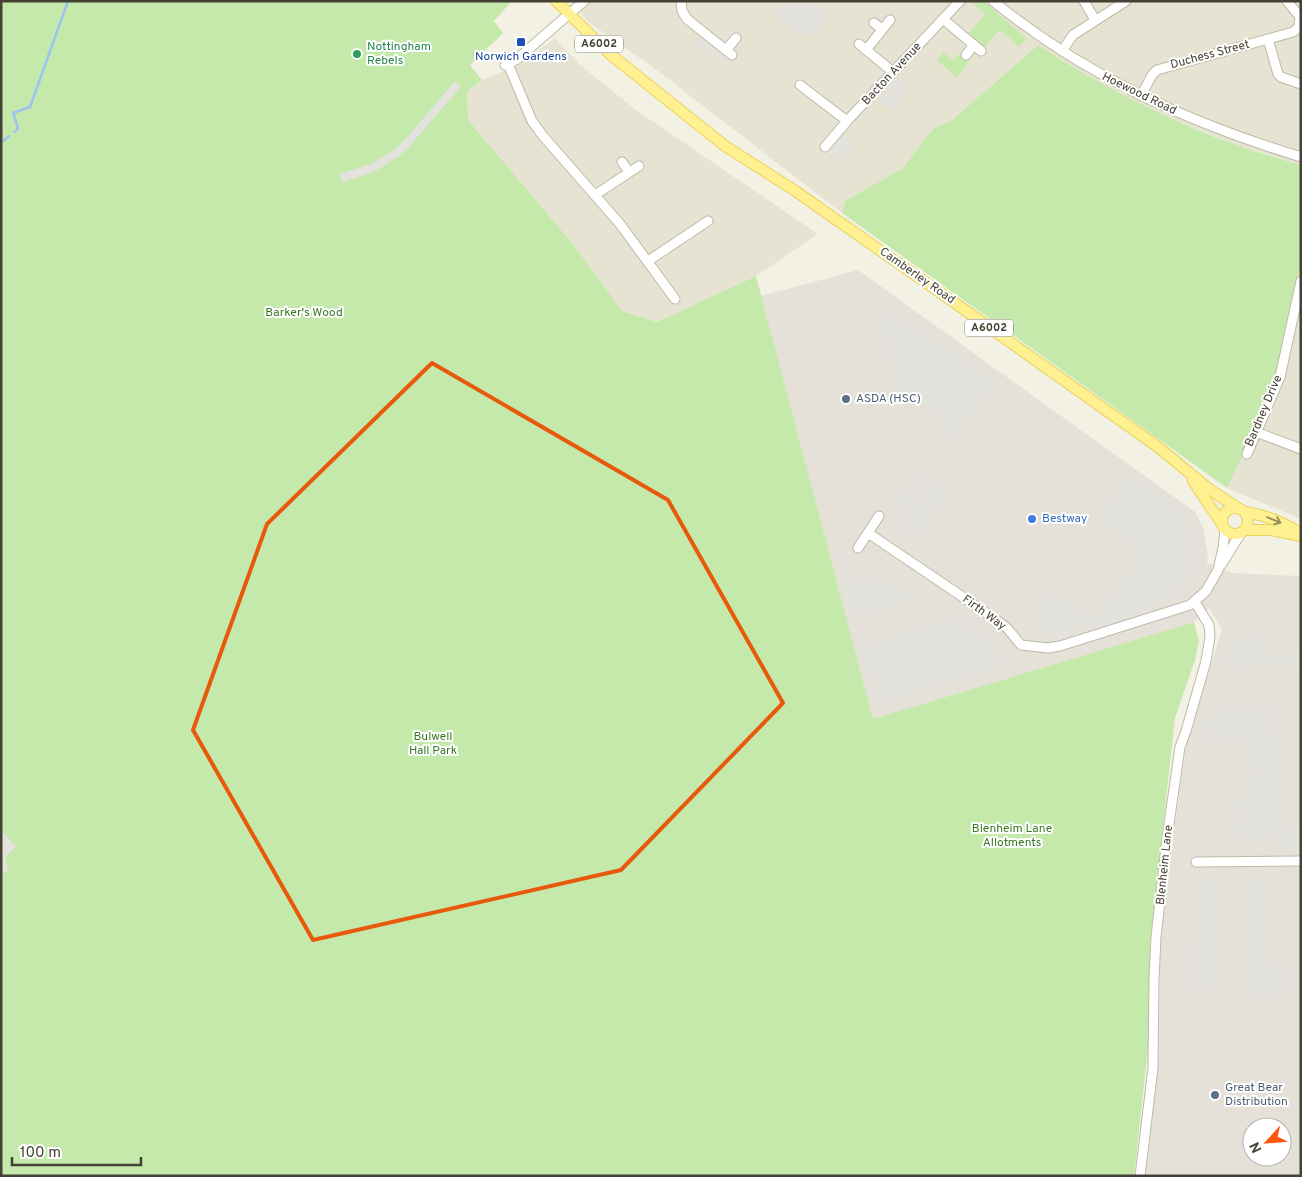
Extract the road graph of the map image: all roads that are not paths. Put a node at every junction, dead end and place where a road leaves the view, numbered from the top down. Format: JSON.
{"nodes":[{"id":1,"x":556,"y":1,"type":"edge"},
{"id":2,"x":584,"y":1,"type":"edge"},
{"id":3,"x":960,"y":1,"type":"edge"},
{"id":4,"x":993,"y":1,"type":"edge"},
{"id":5,"x":1084,"y":1,"type":"edge"},
{"id":6,"x":1126,"y":1,"type":"edge"},
{"id":7,"x":1287,"y":1,"type":"edge"},
{"id":8,"x":681,"y":6,"type":"edge"},
{"id":9,"x":568,"y":15,"type":"junction"},
{"id":10,"x":943,"y":19,"type":"junction"},
{"id":11,"x":890,"y":20,"type":"dead end"},
{"id":12,"x":1095,"y":20,"type":"junction"},
{"id":13,"x":874,"y":23,"type":"dead end"},
{"id":14,"x":882,"y":29,"type":"junction"},
{"id":15,"x":736,"y":38,"type":"dead end"},
{"id":16,"x":1268,"y":39,"type":"junction"},
{"id":17,"x":1062,"y":51,"type":"junction"},
{"id":18,"x":966,"y":54,"type":"dead end"},
{"id":19,"x":893,"y":72,"type":"junction"},
{"id":20,"x":1301,"y":84,"type":"edge"},
{"id":21,"x":802,"y":90,"type":"dead end"},
{"id":22,"x":1141,"y":96,"type":"junction"},
{"id":23,"x":847,"y":121,"type":"junction"},
{"id":24,"x":825,"y":147,"type":"dead end"},
{"id":25,"x":1301,"y":157,"type":"edge"},
{"id":26,"x":622,"y":162,"type":"dead end"},
{"id":27,"x":639,"y":166,"type":"dead end"},
{"id":28,"x":629,"y":172,"type":"junction"},
{"id":29,"x":595,"y":195,"type":"junction"},
{"id":30,"x":708,"y":221,"type":"dead end"},
{"id":31,"x":648,"y":261,"type":"junction"},
{"id":32,"x":1301,"y":281,"type":"edge"},
{"id":33,"x":668,"y":289,"type":"junction"},
{"id":34,"x":659,"y":295,"type":"dead end"},
{"id":35,"x":675,"y":299,"type":"dead end"},
{"id":36,"x":1256,"y":432,"type":"junction"},
{"id":37,"x":1301,"y":449,"type":"edge"},
{"id":38,"x":1247,"y":454,"type":"dead end"},
{"id":39,"x":1183,"y":468,"type":"junction"},
{"id":40,"x":1241,"y":510,"type":"junction"},
{"id":41,"x":879,"y":516,"type":"dead end"},
{"id":42,"x":1223,"y":527,"type":"junction"},
{"id":43,"x":1243,"y":532,"type":"junction"},
{"id":44,"x":868,"y":533,"type":"junction"},
{"id":45,"x":1301,"y":535,"type":"edge"},
{"id":46,"x":858,"y":548,"type":"dead end"},
{"id":47,"x":1218,"y":570,"type":"junction"},
{"id":48,"x":1195,"y":602,"type":"junction"},
{"id":49,"x":1301,"y":860,"type":"edge"},
{"id":50,"x":1196,"y":862,"type":"dead end"},
{"id":51,"x":1140,"y":1176,"type":"edge"}],
"edges":[{"from":1,"to":9,"type":"main road","number":"A6002"},
{"from":2,"to":9,"type":"street"},
{"from":3,"to":10,"type":"street","name":"Bacton Avenue"},
{"from":4,"to":17,"type":"street","name":"Hoewood Road"},
{"from":5,"to":12,"type":"street"},
{"from":6,"to":12,"type":"street"},
{"from":7,"to":16,"type":"street","name":"Duchess Street"},
{"from":8,"to":15,"type":"street"},
{"from":9,"to":29,"type":"street"},
{"from":9,"to":39,"type":"main road","name":"Camberley Road","number":"A6002"},
{"from":10,"to":18,"type":"street"},
{"from":10,"to":19,"type":"street","name":"Bacton Avenue"},
{"from":11,"to":14,"type":"street"},
{"from":12,"to":17,"type":"street"},
{"from":13,"to":14,"type":"street"},
{"from":14,"to":19,"type":"street"},
{"from":16,"to":20,"type":"street"},
{"from":16,"to":22,"type":"street","name":"Duchess Street"},
{"from":17,"to":22,"type":"street","name":"Hoewood Road"},
{"from":19,"to":23,"type":"street","name":"Bacton Avenue"},
{"from":21,"to":23,"type":"street"},
{"from":22,"to":25,"type":"street","name":"Hoewood Road"},
{"from":23,"to":24,"type":"street","name":"Bacton Avenue"},
{"from":26,"to":28,"type":"street"},
{"from":27,"to":28,"type":"street"},
{"from":28,"to":29,"type":"street"},
{"from":29,"to":31,"type":"street"},
{"from":30,"to":31,"type":"street"},
{"from":31,"to":33,"type":"street"},
{"from":32,"to":36,"type":"street","name":"Bardney Drive"},
{"from":33,"to":34,"type":"street"},
{"from":33,"to":35,"type":"street"},
{"from":36,"to":37,"type":"street"},
{"from":36,"to":38,"type":"street","name":"Bardney Drive"},
{"from":39,"to":40,"type":"main road","name":"Camberley Road","number":"A6002"},
{"from":39,"to":42,"type":"main road","name":"Camberley Road","number":"A6002"},
{"from":40,"to":42,"type":"main road"},
{"from":40,"to":43,"type":"main road"},
{"from":40,"to":45,"type":"main road","name":"Camberley Road","number":"A6002","one_way":true},
{"from":41,"to":44,"type":"street"},
{"from":42,"to":43,"type":"main road"},
{"from":42,"to":47,"type":"street"},
{"from":43,"to":45,"type":"main road","name":"Camberley Road","number":"A6002"},
{"from":43,"to":47,"type":"street"},
{"from":44,"to":46,"type":"street"},
{"from":44,"to":48,"type":"street","name":"Firth Way"},
{"from":47,"to":48,"type":"street"},
{"from":48,"to":51,"type":"street","name":"Blenheim Lane"},
{"from":49,"to":50,"type":"street"}]}
